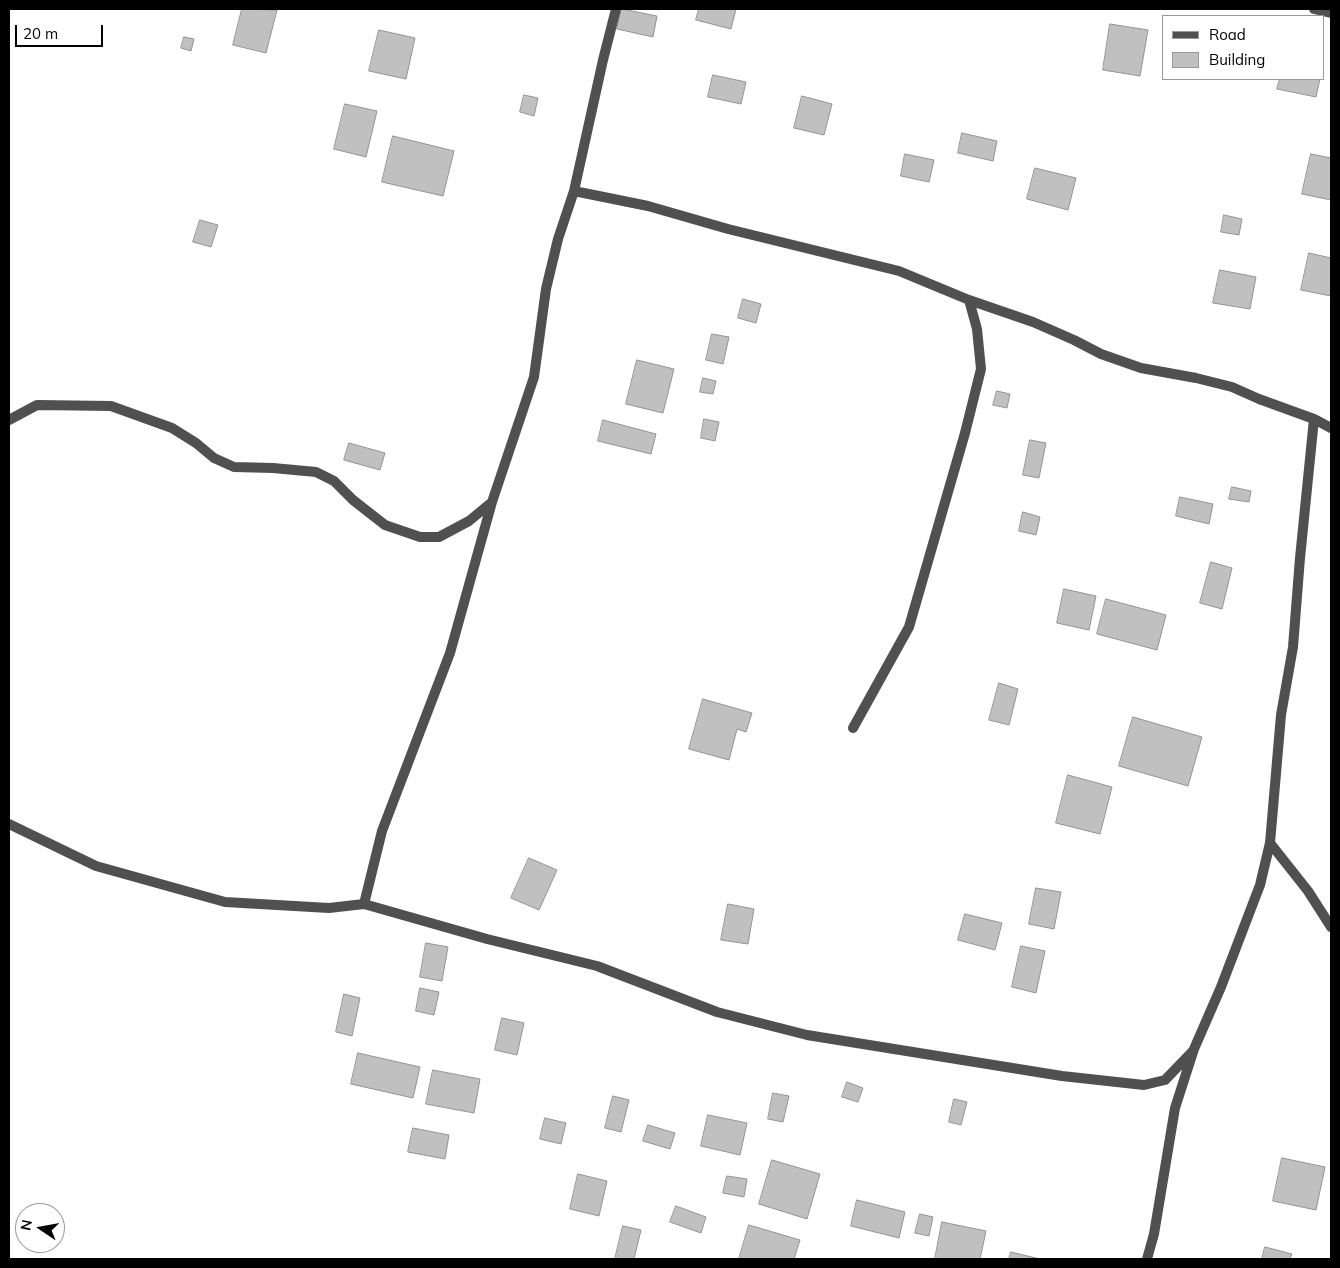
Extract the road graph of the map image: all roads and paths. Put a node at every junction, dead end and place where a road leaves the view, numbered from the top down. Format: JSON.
{"nodes":[{"id":1,"x":616,"y":9,"type":"edge"},
{"id":2,"x":1314,"y":9,"type":"edge"},
{"id":3,"x":1331,"y":13,"type":"edge"},
{"id":4,"x":574,"y":191,"type":"junction"},
{"id":5,"x":969,"y":300,"type":"junction"},
{"id":6,"x":1314,"y":419,"type":"junction"},
{"id":7,"x":9,"y":420,"type":"edge"},
{"id":8,"x":1331,"y":428,"type":"edge"},
{"id":9,"x":492,"y":502,"type":"junction"},
{"id":10,"x":853,"y":728,"type":"dead end"},
{"id":11,"x":9,"y":824,"type":"edge"},
{"id":12,"x":1270,"y":843,"type":"junction"},
{"id":13,"x":364,"y":904,"type":"junction"},
{"id":14,"x":1331,"y":927,"type":"edge"},
{"id":15,"x":1194,"y":1049,"type":"junction"},
{"id":16,"x":1147,"y":1259,"type":"edge"}],
"edges":[{"from":1,"to":4,"type":"street"},
{"from":2,"to":3,"type":"street"},
{"from":4,"to":5,"type":"street"},
{"from":4,"to":9,"type":"street"},
{"from":5,"to":6,"type":"street"},
{"from":5,"to":10,"type":"street"},
{"from":6,"to":8,"type":"street"},
{"from":6,"to":12,"type":"street"},
{"from":7,"to":9,"type":"street"},
{"from":9,"to":13,"type":"street"},
{"from":11,"to":13,"type":"street"},
{"from":12,"to":14,"type":"street"},
{"from":12,"to":15,"type":"street"},
{"from":13,"to":15,"type":"street"},
{"from":15,"to":16,"type":"street"}]}
